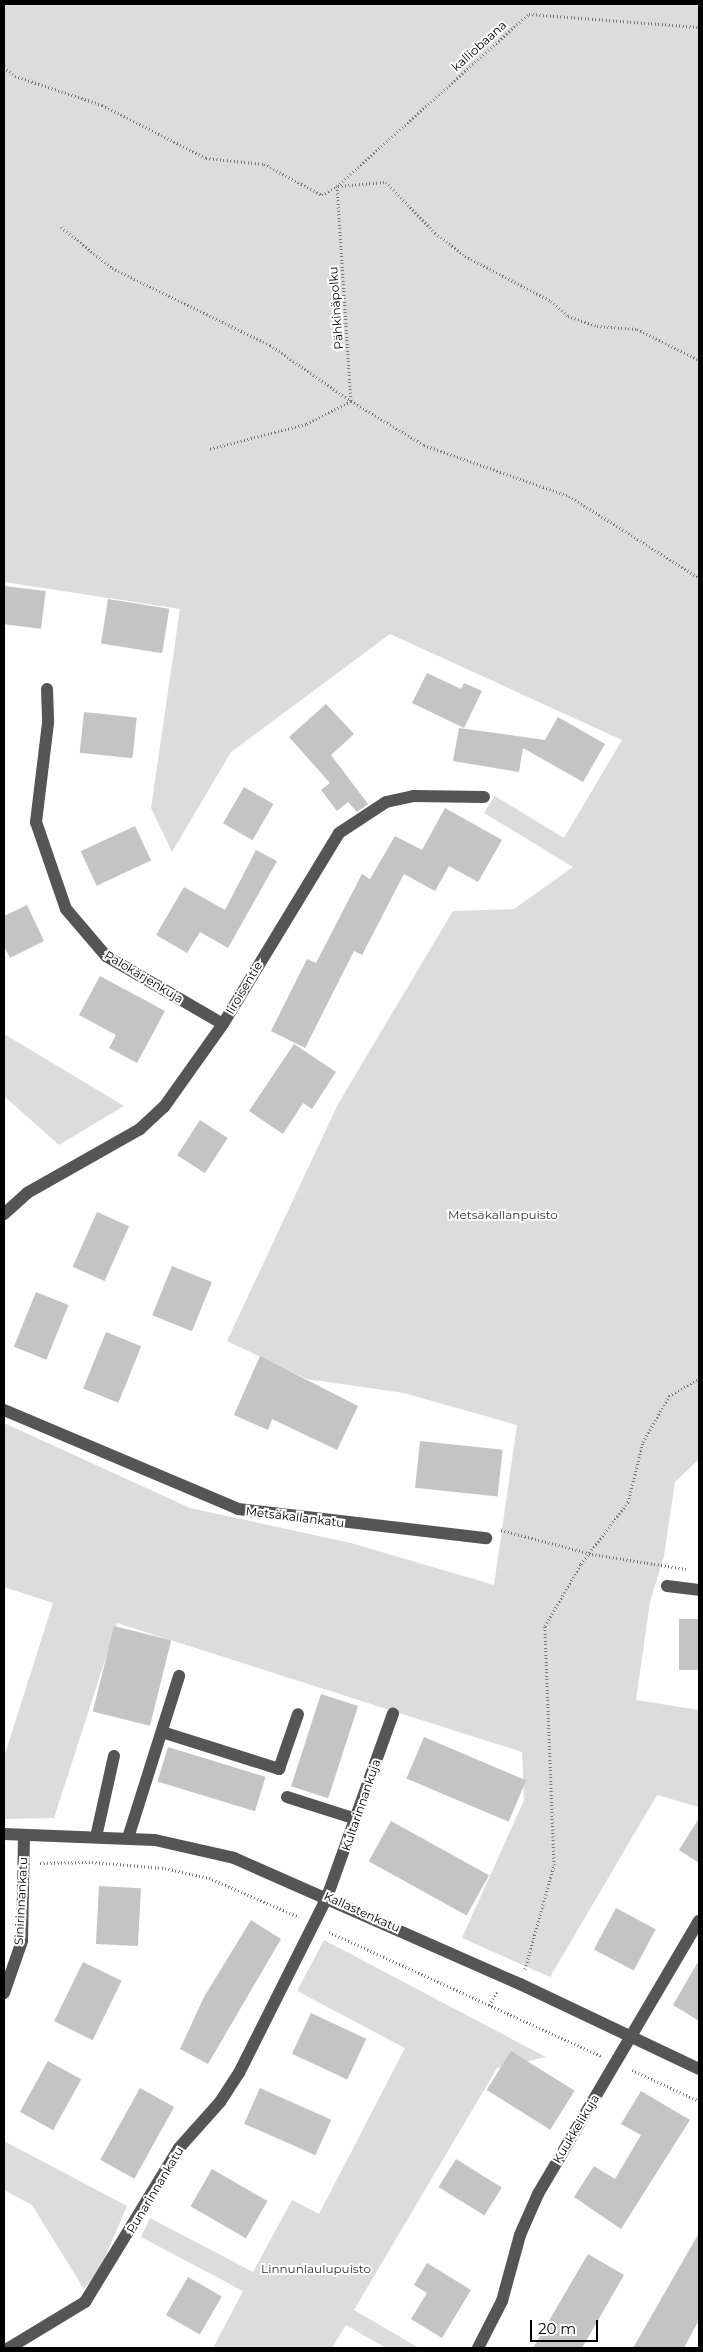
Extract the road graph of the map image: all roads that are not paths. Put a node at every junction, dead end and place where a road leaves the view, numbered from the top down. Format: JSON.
{"nodes":[{"id":1,"x":47,"y":689,"type":"dead end"},
{"id":2,"x":484,"y":797,"type":"dead end"},
{"id":3,"x":223,"y":1024,"type":"junction"},
{"id":4,"x":4,"y":1214,"type":"edge"},
{"id":5,"x":4,"y":1410,"type":"edge"},
{"id":6,"x":486,"y":1538,"type":"dead end"},
{"id":7,"x":667,"y":1586,"type":"dead end"},
{"id":8,"x":699,"y":1590,"type":"edge"},
{"id":9,"x":179,"y":1676,"type":"dead end"},
{"id":10,"x":298,"y":1714,"type":"dead end"},
{"id":11,"x":393,"y":1714,"type":"dead end"},
{"id":12,"x":162,"y":1732,"type":"junction"},
{"id":13,"x":114,"y":1756,"type":"dead end"},
{"id":14,"x":287,"y":1797,"type":"dead end"},
{"id":15,"x":356,"y":1819,"type":"junction"},
{"id":16,"x":4,"y":1834,"type":"edge"},
{"id":17,"x":24,"y":1836,"type":"junction"},
{"id":18,"x":96,"y":1837,"type":"junction"},
{"id":19,"x":128,"y":1838,"type":"junction"},
{"id":20,"x":327,"y":1896,"type":"junction"},
{"id":21,"x":699,"y":1921,"type":"edge"},
{"id":22,"x":4,"y":1993,"type":"edge"},
{"id":23,"x":630,"y":2037,"type":"junction"},
{"id":24,"x":699,"y":2070,"type":"edge"},
{"id":25,"x":9,"y":2348,"type":"edge"},
{"id":26,"x":478,"y":2348,"type":"edge"}],
"edges":[{"from":1,"to":3,"type":"street","name":"Palokärjenkuja"},
{"from":2,"to":3,"type":"street","name":"Iiroisentie"},
{"from":3,"to":4,"type":"street","name":"Iiroisentie"},
{"from":5,"to":6,"type":"street","name":"Metsäkallankatu"},
{"from":7,"to":8,"type":"street"},
{"from":9,"to":12,"type":"street"},
{"from":10,"to":12,"type":"street"},
{"from":11,"to":15,"type":"street","name":"Kultarinnankuja"},
{"from":12,"to":19,"type":"street"},
{"from":13,"to":18,"type":"street"},
{"from":14,"to":15,"type":"street"},
{"from":15,"to":20,"type":"street","name":"Kultarinnankuja"},
{"from":16,"to":17,"type":"street","name":"Kallastenkatu"},
{"from":17,"to":18,"type":"street","name":"Kallastenkatu"},
{"from":17,"to":22,"type":"street","name":"Sinirinnankatu"},
{"from":18,"to":19,"type":"street","name":"Kallastenkatu"},
{"from":19,"to":20,"type":"street","name":"Kallastenkatu"},
{"from":20,"to":23,"type":"street","name":"Kallastenkatu"},
{"from":20,"to":25,"type":"street","name":"Punarinnankatu"},
{"from":21,"to":23,"type":"street","name":"Kuukkelikuja"},
{"from":23,"to":24,"type":"street","name":"Kallastenkatu"},
{"from":23,"to":26,"type":"street","name":"Kuukkelikuja"}]}
